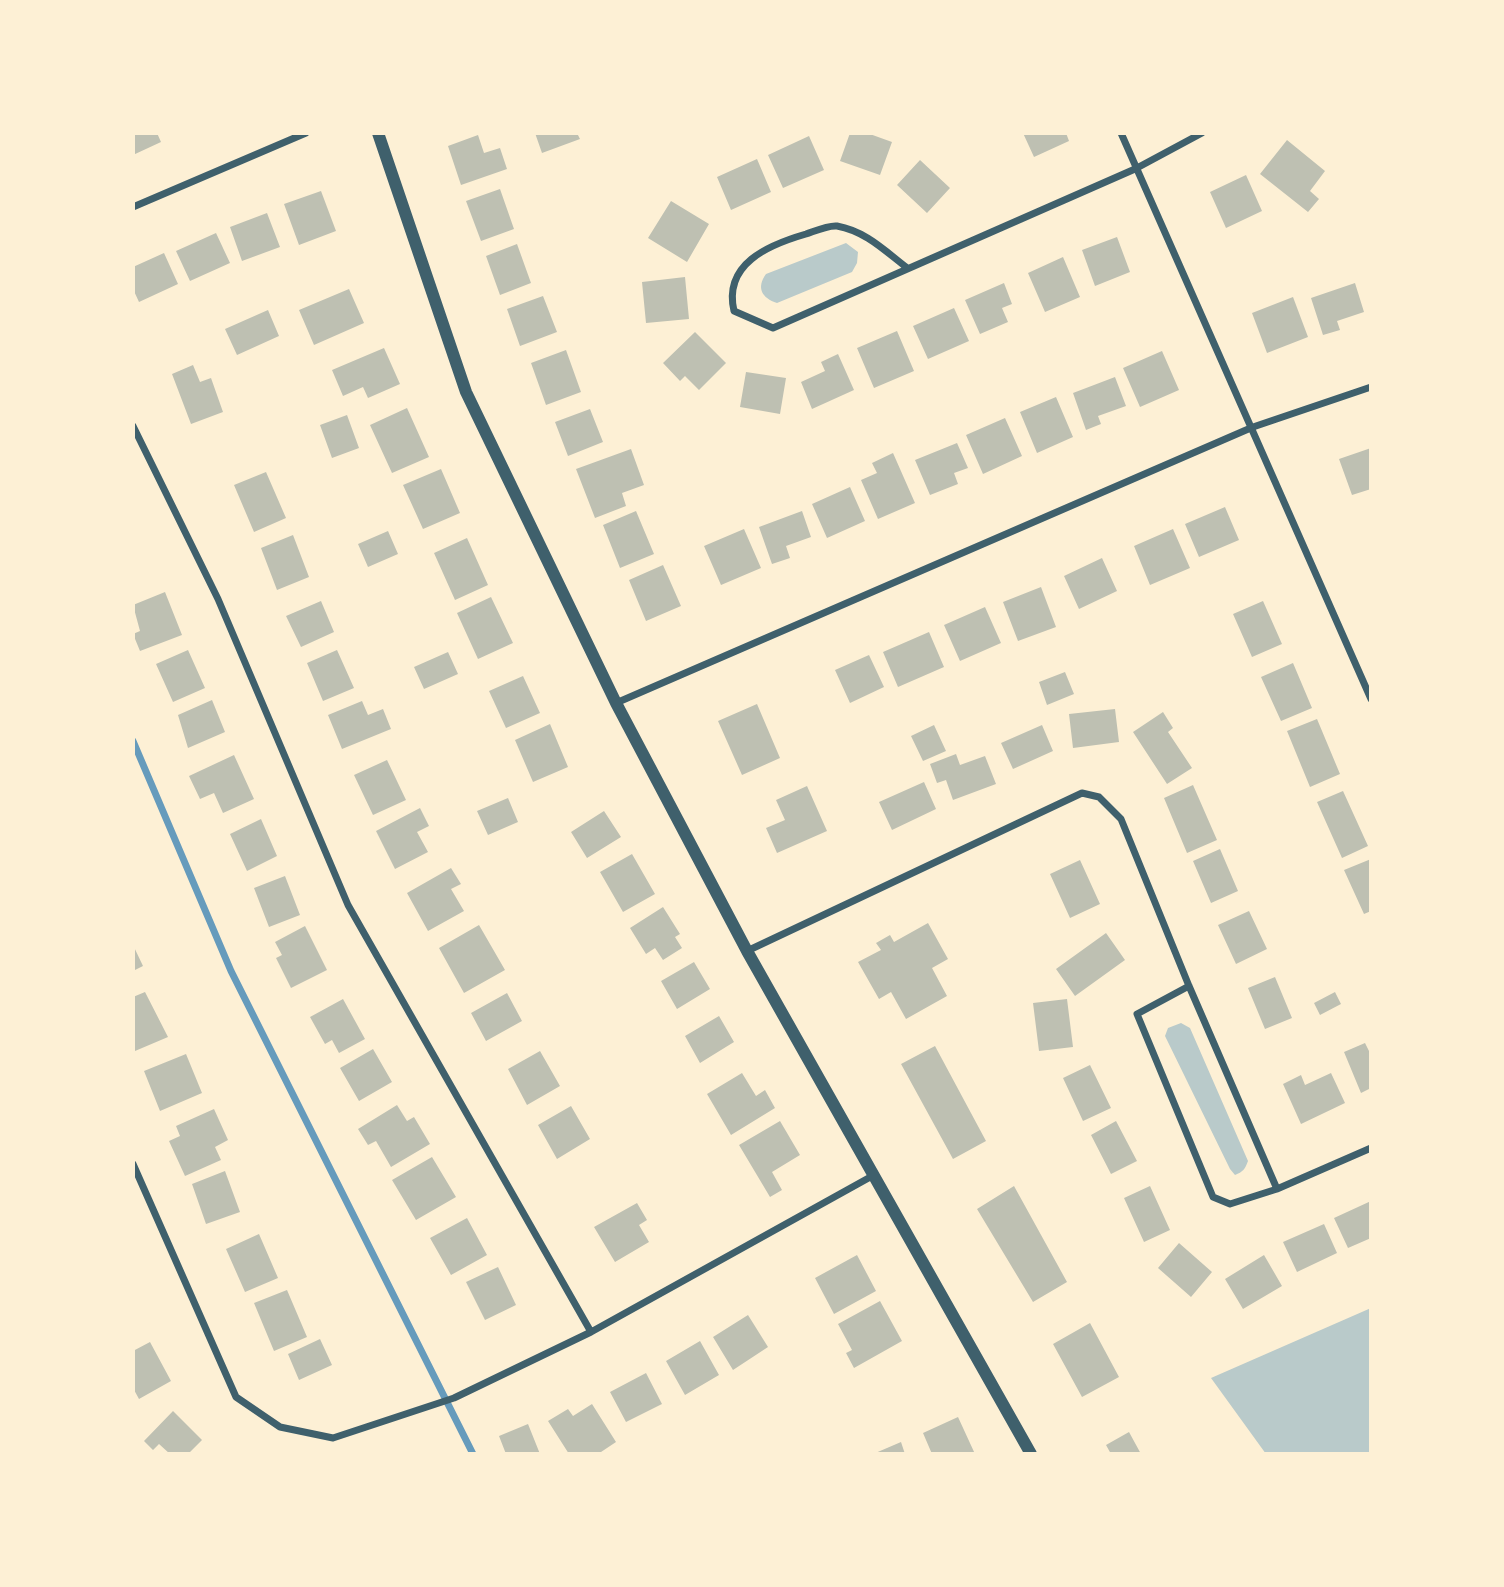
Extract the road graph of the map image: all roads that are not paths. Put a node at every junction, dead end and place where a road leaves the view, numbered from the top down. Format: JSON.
{"nodes":[{"id":1,"x":306,"y":133,"type":"edge"},
{"id":2,"x":378,"y":133,"type":"edge"},
{"id":3,"x":1121,"y":133,"type":"edge"},
{"id":4,"x":1202,"y":133,"type":"edge"},
{"id":5,"x":1135,"y":169,"type":"junction"},
{"id":6,"x":133,"y":207,"type":"edge"},
{"id":7,"x":906,"y":267,"type":"junction"},
{"id":8,"x":1371,"y":387,"type":"edge"},
{"id":9,"x":133,"y":426,"type":"edge"},
{"id":10,"x":1253,"y":427,"type":"junction"},
{"id":11,"x":1368,"y":686,"type":"edge"},
{"id":12,"x":1371,"y":699,"type":"edge"},
{"id":13,"x":616,"y":703,"type":"junction"},
{"id":14,"x":747,"y":951,"type":"junction"},
{"id":15,"x":1189,"y":986,"type":"junction"},
{"id":16,"x":1371,"y":1148,"type":"edge"},
{"id":17,"x":134,"y":1167,"type":"edge"},
{"id":18,"x":875,"y":1175,"type":"junction"},
{"id":19,"x":1277,"y":1189,"type":"junction"},
{"id":20,"x":592,"y":1332,"type":"junction"},
{"id":21,"x":1031,"y":1454,"type":"edge"}],
"edges":[{"from":1,"to":6,"type":"street"},
{"from":2,"to":13,"type":"street"},
{"from":3,"to":5,"type":"street"},
{"from":4,"to":5,"type":"street"},
{"from":5,"to":7,"type":"street"},
{"from":5,"to":10,"type":"street"},
{"from":7,"to":7,"type":"street"},
{"from":8,"to":10,"type":"street"},
{"from":9,"to":20,"type":"street"},
{"from":10,"to":11,"type":"street"},
{"from":10,"to":13,"type":"street"},
{"from":11,"to":12,"type":"street"},
{"from":13,"to":14,"type":"street"},
{"from":14,"to":15,"type":"street"},
{"from":14,"to":18,"type":"street"},
{"from":15,"to":19,"type":"street"},
{"from":15,"to":19,"type":"street"},
{"from":16,"to":19,"type":"street"},
{"from":17,"to":20,"type":"street"},
{"from":18,"to":20,"type":"street"},
{"from":18,"to":21,"type":"street"}]}
